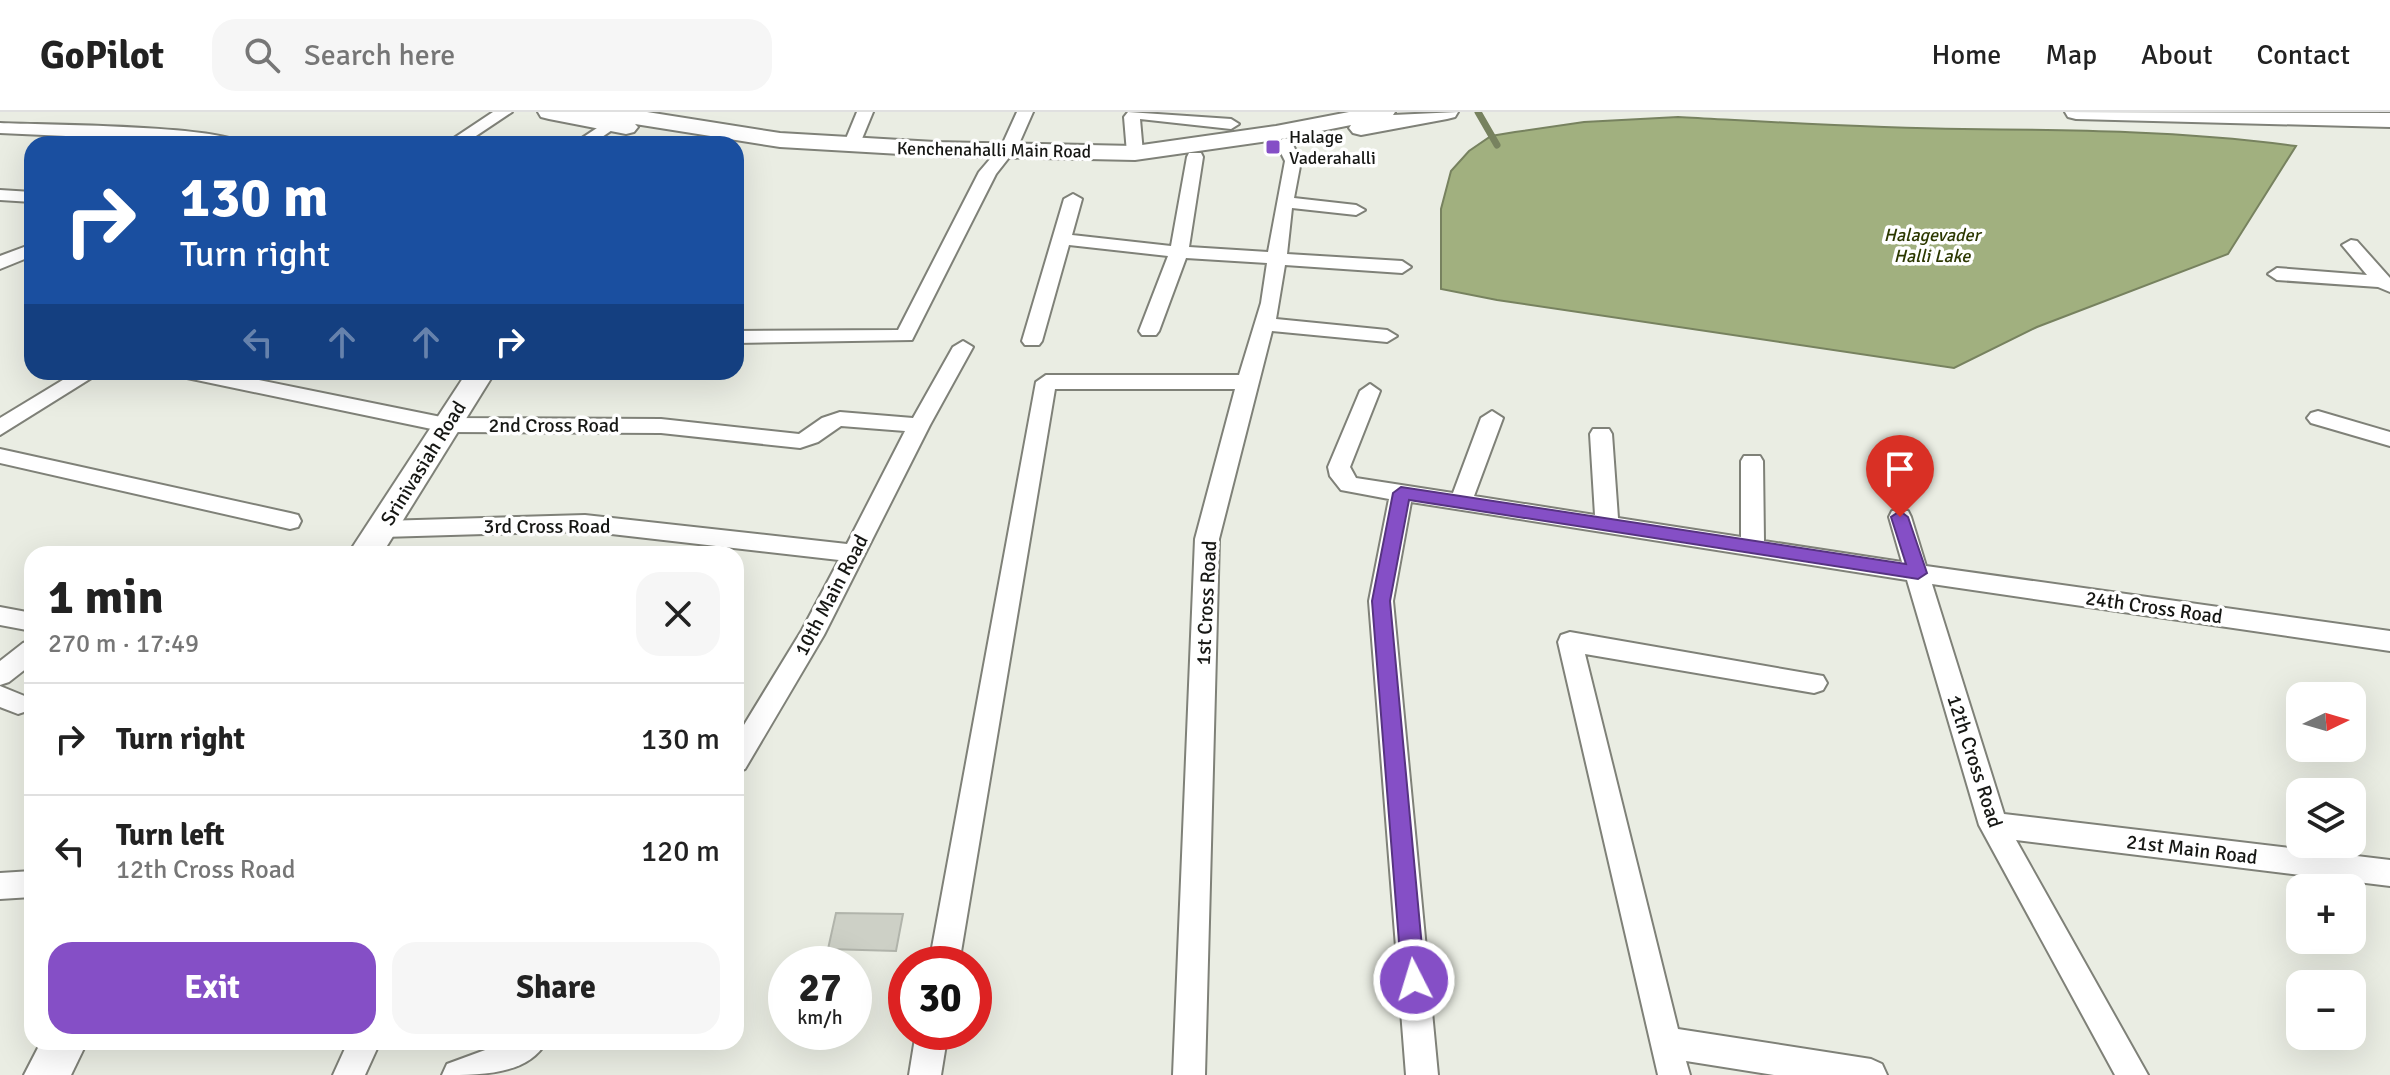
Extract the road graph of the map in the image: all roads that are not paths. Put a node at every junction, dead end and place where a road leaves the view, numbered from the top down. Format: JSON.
{"nodes":[{"id":1,"x":504,"y":112,"type":"edge"},
{"id":2,"x":549,"y":112,"type":"edge"},
{"id":3,"x":865,"y":112,"type":"edge"},
{"id":4,"x":1025,"y":112,"type":"edge"},
{"id":5,"x":1384,"y":112,"type":"edge"},
{"id":6,"x":1447,"y":112,"type":"edge"},
{"id":7,"x":2076,"y":112,"type":"edge"},
{"id":8,"x":606,"y":118,"type":"edge"},
{"id":9,"x":2390,"y":120,"type":"edge"},
{"id":10,"x":1231,"y":124,"type":"dead end"},
{"id":11,"x":0,"y":128,"type":"edge"},
{"id":12,"x":172,"y":136,"type":"edge"},
{"id":13,"x":466,"y":136,"type":"edge"},
{"id":14,"x":589,"y":136,"type":"edge"},
{"id":15,"x":665,"y":136,"type":"edge"},
{"id":16,"x":1284,"y":143,"type":"junction"},
{"id":17,"x":744,"y":146,"type":"edge"},
{"id":18,"x":851,"y":146,"type":"junction"},
{"id":19,"x":1135,"y":153,"type":"junction"},
{"id":20,"x":1000,"y":156,"type":"junction"},
{"id":21,"x":1195,"y":157,"type":"junction"},
{"id":22,"x":0,"y":195,"type":"edge"},
{"id":23,"x":24,"y":196,"type":"edge"},
{"id":24,"x":1073,"y":199,"type":"dead end"},
{"id":25,"x":1284,"y":202,"type":"junction"},
{"id":26,"x":1356,"y":210,"type":"dead end"},
{"id":27,"x":1062,"y":239,"type":"junction"},
{"id":28,"x":2351,"y":245,"type":"dead end"},
{"id":29,"x":24,"y":252,"type":"edge"},
{"id":30,"x":1179,"y":252,"type":"junction"},
{"id":31,"x":1277,"y":258,"type":"junction"},
{"id":32,"x":0,"y":263,"type":"edge"},
{"id":33,"x":1402,"y":267,"type":"dead end"},
{"id":34,"x":2277,"y":274,"type":"dead end"},
{"id":35,"x":2387,"y":286,"type":"edge"},
{"id":36,"x":1266,"y":324,"type":"junction"},
{"id":37,"x":1149,"y":331,"type":"dead end"},
{"id":38,"x":1387,"y":336,"type":"dead end"},
{"id":39,"x":744,"y":337,"type":"edge"},
{"id":40,"x":1032,"y":341,"type":"dead end"},
{"id":41,"x":963,"y":347,"type":"dead end"},
{"id":42,"x":78,"y":380,"type":"edge"},
{"id":43,"x":226,"y":380,"type":"edge"},
{"id":44,"x":476,"y":380,"type":"edge"},
{"id":45,"x":1247,"y":382,"type":"junction"},
{"id":46,"x":1370,"y":391,"type":"dead end"},
{"id":47,"x":1492,"y":418,"type":"dead end"},
{"id":48,"x":2318,"y":418,"type":"dead end"},
{"id":49,"x":446,"y":425,"type":"junction"},
{"id":50,"x":919,"y":425,"type":"junction"},
{"id":51,"x":0,"y":428,"type":"edge"},
{"id":52,"x":1601,"y":434,"type":"dead end"},
{"id":53,"x":2390,"y":439,"type":"edge"},
{"id":54,"x":0,"y":456,"type":"edge"},
{"id":55,"x":1752,"y":461,"type":"dead end"},
{"id":56,"x":1401,"y":493,"type":"junction"},
{"id":57,"x":1461,"y":501,"type":"junction"},
{"id":58,"x":1900,"y":517,"type":"dead end"},
{"id":59,"x":290,"y":521,"type":"dead end"},
{"id":60,"x":1607,"y":524,"type":"junction"},
{"id":61,"x":374,"y":541,"type":"edge"},
{"id":62,"x":1753,"y":547,"type":"junction"},
{"id":63,"x":853,"y":553,"type":"junction"},
{"id":64,"x":1918,"y":573,"type":"junction"},
{"id":65,"x":0,"y":616,"type":"edge"},
{"id":66,"x":24,"y":620,"type":"edge"},
{"id":67,"x":2390,"y":641,"type":"edge"},
{"id":68,"x":24,"y":656,"type":"edge"},
{"id":69,"x":0,"y":675,"type":"edge"},
{"id":70,"x":1814,"y":683,"type":"dead end"},
{"id":71,"x":749,"y":718,"type":"edge"},
{"id":72,"x":1993,"y":825,"type":"junction"},
{"id":73,"x":2390,"y":873,"type":"edge"},
{"id":74,"x":24,"y":884,"type":"edge"},
{"id":75,"x":0,"y":886,"type":"edge"},
{"id":76,"x":947,"y":946,"type":"edge"},
{"id":77,"x":1666,"y":1042,"type":"junction"},
{"id":78,"x":61,"y":1050,"type":"edge"},
{"id":79,"x":360,"y":1050,"type":"edge"},
{"id":80,"x":521,"y":1050,"type":"edge"},
{"id":81,"x":929,"y":1050,"type":"edge"},
{"id":82,"x":47,"y":1075,"type":"edge"},
{"id":83,"x":349,"y":1075,"type":"edge"},
{"id":84,"x":458,"y":1075,"type":"edge"},
{"id":85,"x":925,"y":1075,"type":"edge"},
{"id":86,"x":1189,"y":1075,"type":"edge"},
{"id":87,"x":1422,"y":1075,"type":"edge"},
{"id":88,"x":1674,"y":1075,"type":"edge"},
{"id":89,"x":1871,"y":1075,"type":"edge"},
{"id":90,"x":2132,"y":1075,"type":"edge"}],
"edges":[{"from":1,"to":13,"type":"street"},
{"from":2,"to":8,"type":"main road","name":"Kenchenahalli Main Road"},
{"from":3,"to":18,"type":"street"},
{"from":4,"to":20,"type":"street"},
{"from":5,"to":19,"type":"main road","name":"Kenchenahalli Main Road"},
{"from":6,"to":16,"type":"main road","name":"Kenchenahalli Main Road"},
{"from":7,"to":9,"type":"main road"},
{"from":8,"to":14,"type":"street"},
{"from":8,"to":15,"type":"main road","name":"Kenchenahalli Main Road"},
{"from":8,"to":18,"type":"main road","name":"Kenchenahalli Main Road"},
{"from":10,"to":19,"type":"street"},
{"from":11,"to":12,"type":"street"},
{"from":16,"to":21,"type":"main road","name":"Kenchenahalli Main Road"},
{"from":16,"to":25,"type":"street","name":"1st Cross Road"},
{"from":17,"to":20,"type":"main road","name":"Kenchenahalli Main Road"},
{"from":18,"to":20,"type":"main road","name":"Kenchenahalli Main Road"},
{"from":19,"to":20,"type":"main road","name":"Kenchenahalli Main Road"},
{"from":20,"to":21,"type":"main road","name":"Kenchenahalli Main Road"},
{"from":20,"to":39,"type":"street"},
{"from":21,"to":30,"type":"street"},
{"from":22,"to":23,"type":"street"},
{"from":24,"to":27,"type":"street"},
{"from":25,"to":26,"type":"street"},
{"from":25,"to":31,"type":"street","name":"1st Cross Road"},
{"from":27,"to":30,"type":"street"},
{"from":27,"to":40,"type":"street"},
{"from":28,"to":35,"type":"street"},
{"from":29,"to":32,"type":"street"},
{"from":30,"to":31,"type":"street"},
{"from":30,"to":37,"type":"street"},
{"from":31,"to":33,"type":"street"},
{"from":31,"to":36,"type":"street","name":"1st Cross Road"},
{"from":34,"to":35,"type":"street"},
{"from":36,"to":38,"type":"street"},
{"from":36,"to":45,"type":"street","name":"1st Cross Road"},
{"from":41,"to":50,"type":"street","name":"10th Main Road"},
{"from":42,"to":51,"type":"street"},
{"from":43,"to":49,"type":"street","name":"2nd Cross Road"},
{"from":44,"to":49,"type":"main road","name":"Srinivasiah Road"},
{"from":45,"to":76,"type":"street"},
{"from":45,"to":86,"type":"street","name":"1st Cross Road"},
{"from":46,"to":56,"type":"street","name":"24th Cross Road"},
{"from":47,"to":57,"type":"street"},
{"from":48,"to":53,"type":"street"},
{"from":49,"to":50,"type":"street","name":"2nd Cross Road"},
{"from":49,"to":61,"type":"main road","name":"Srinivasiah Road"},
{"from":50,"to":63,"type":"street","name":"10th Main Road"},
{"from":52,"to":60,"type":"street"},
{"from":54,"to":59,"type":"street"},
{"from":55,"to":62,"type":"street"},
{"from":56,"to":57,"type":"street","name":"24th Cross Road"},
{"from":56,"to":87,"type":"street"},
{"from":57,"to":60,"type":"street","name":"24th Cross Road"},
{"from":58,"to":64,"type":"street","name":"12th Cross Road"},
{"from":60,"to":62,"type":"street","name":"24th Cross Road"},
{"from":61,"to":63,"type":"street","name":"3rd Cross Road"},
{"from":62,"to":64,"type":"street","name":"24th Cross Road"},
{"from":63,"to":71,"type":"street","name":"10th Main Road"},
{"from":64,"to":67,"type":"street","name":"24th Cross Road"},
{"from":64,"to":72,"type":"street","name":"12th Cross Road"},
{"from":65,"to":66,"type":"street"},
{"from":68,"to":69,"type":"street"},
{"from":70,"to":77,"type":"street"},
{"from":72,"to":73,"type":"street","name":"21st Main Road"},
{"from":72,"to":90,"type":"street","name":"12th Cross Road"},
{"from":74,"to":75,"type":"street"},
{"from":77,"to":88,"type":"street"},
{"from":77,"to":89,"type":"street"},
{"from":78,"to":82,"type":"main road"},
{"from":79,"to":83,"type":"street"},
{"from":80,"to":84,"type":"street"},
{"from":81,"to":85,"type":"street"}]}
